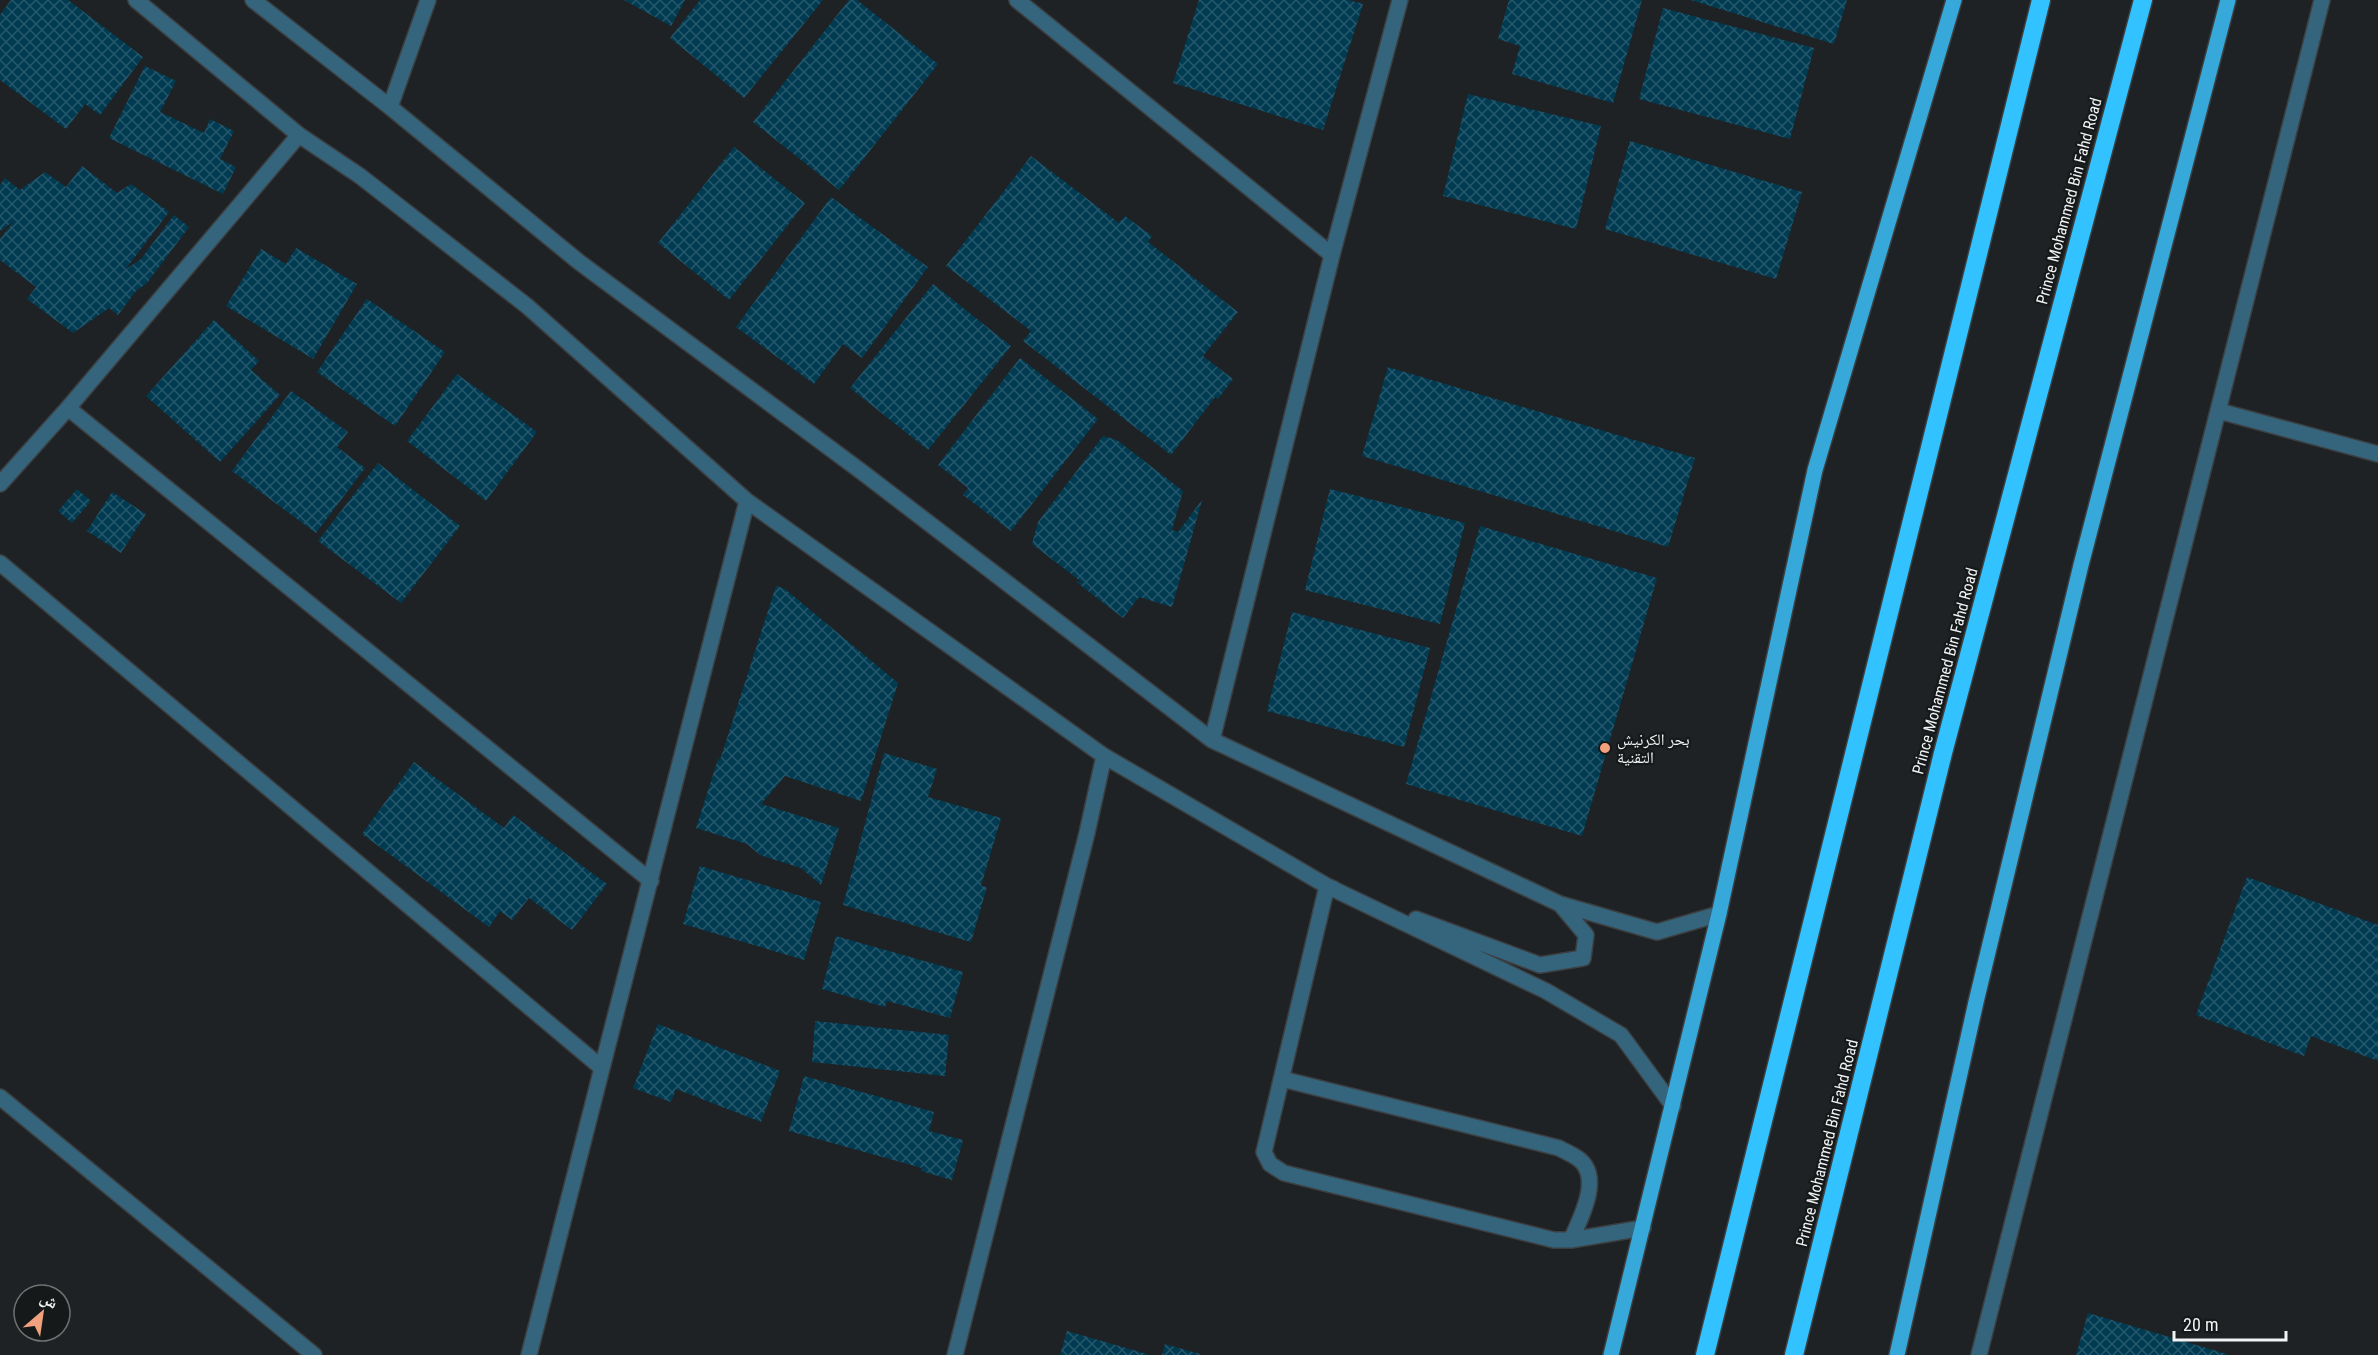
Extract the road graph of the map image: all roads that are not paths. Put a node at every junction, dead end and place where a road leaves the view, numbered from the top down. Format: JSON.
{"nodes":[{"id":1,"x":136,"y":0,"type":"edge"},
{"id":2,"x":253,"y":0,"type":"edge"},
{"id":3,"x":428,"y":0,"type":"edge"},
{"id":4,"x":1017,"y":0,"type":"edge"},
{"id":5,"x":1400,"y":0,"type":"edge"},
{"id":6,"x":1954,"y":0,"type":"edge"},
{"id":7,"x":2041,"y":0,"type":"edge"},
{"id":8,"x":2143,"y":0,"type":"edge"},
{"id":9,"x":2228,"y":0,"type":"edge"},
{"id":10,"x":2322,"y":0,"type":"edge"},
{"id":11,"x":390,"y":107,"type":"junction"},
{"id":12,"x":299,"y":135,"type":"junction"},
{"id":13,"x":1332,"y":255,"type":"junction"},
{"id":14,"x":68,"y":408,"type":"junction"},
{"id":15,"x":2219,"y":411,"type":"junction"},
{"id":16,"x":2378,"y":454,"type":"edge"},
{"id":17,"x":0,"y":484,"type":"edge"},
{"id":18,"x":747,"y":501,"type":"junction"},
{"id":19,"x":0,"y":563,"type":"edge"},
{"id":20,"x":1212,"y":740,"type":"junction"},
{"id":21,"x":1104,"y":756,"type":"junction"},
{"id":22,"x":651,"y":881,"type":"junction"},
{"id":23,"x":1327,"y":886,"type":"junction"},
{"id":24,"x":1560,"y":904,"type":"junction"},
{"id":25,"x":1719,"y":914,"type":"junction"},
{"id":26,"x":602,"y":1068,"type":"junction"},
{"id":27,"x":1282,"y":1079,"type":"junction"},
{"id":28,"x":0,"y":1096,"type":"edge"},
{"id":29,"x":1673,"y":1106,"type":"junction"},
{"id":30,"x":1643,"y":1228,"type":"junction"},
{"id":31,"x":1571,"y":1240,"type":"junction"},
{"id":32,"x":314,"y":1355,"type":"edge"},
{"id":33,"x":529,"y":1355,"type":"edge"},
{"id":34,"x":955,"y":1355,"type":"edge"},
{"id":35,"x":1611,"y":1355,"type":"edge"},
{"id":36,"x":1705,"y":1355,"type":"edge"},
{"id":37,"x":1794,"y":1355,"type":"edge"},
{"id":38,"x":1897,"y":1355,"type":"edge"},
{"id":39,"x":1979,"y":1355,"type":"edge"}],
"edges":[{"from":1,"to":12,"type":"street"},
{"from":2,"to":11,"type":"street"},
{"from":3,"to":11,"type":"street"},
{"from":4,"to":13,"type":"street"},
{"from":5,"to":13,"type":"street"},
{"from":6,"to":25,"type":"main road"},
{"from":7,"to":36,"type":"highway"},
{"from":8,"to":37,"type":"highway","name":"Prince Mohammed Bin Fahd Road"},
{"from":9,"to":38,"type":"main road"},
{"from":10,"to":15,"type":"street"},
{"from":11,"to":20,"type":"street"},
{"from":12,"to":14,"type":"street"},
{"from":12,"to":18,"type":"street"},
{"from":13,"to":20,"type":"street"},
{"from":14,"to":17,"type":"street"},
{"from":14,"to":22,"type":"street"},
{"from":15,"to":16,"type":"street"},
{"from":15,"to":39,"type":"street"},
{"from":18,"to":21,"type":"street"},
{"from":18,"to":22,"type":"street"},
{"from":19,"to":26,"type":"street"},
{"from":20,"to":24,"type":"street"},
{"from":21,"to":23,"type":"street"},
{"from":21,"to":34,"type":"street"},
{"from":22,"to":26,"type":"street"},
{"from":23,"to":24,"type":"street"},
{"from":23,"to":27,"type":"street"},
{"from":23,"to":29,"type":"street"},
{"from":24,"to":25,"type":"street"},
{"from":25,"to":29,"type":"main road"},
{"from":26,"to":33,"type":"street"},
{"from":27,"to":31,"type":"street"},
{"from":27,"to":31,"type":"street"},
{"from":28,"to":32,"type":"street"},
{"from":29,"to":30,"type":"main road"},
{"from":30,"to":31,"type":"street"},
{"from":30,"to":35,"type":"main road"}]}
